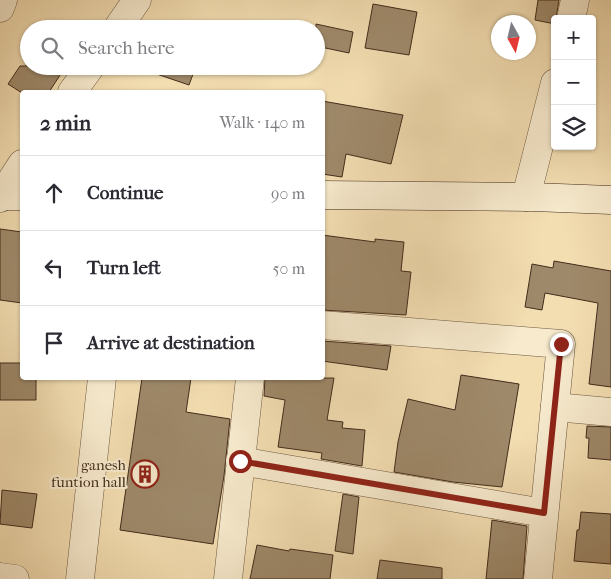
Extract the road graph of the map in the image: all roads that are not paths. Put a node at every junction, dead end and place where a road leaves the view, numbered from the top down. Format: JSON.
{"nodes":[{"id":1,"x":4,"y":0,"type":"edge"},
{"id":2,"x":136,"y":0,"type":"edge"},
{"id":3,"x":575,"y":0,"type":"edge"},
{"id":4,"x":0,"y":8,"type":"edge"},
{"id":5,"x":572,"y":15,"type":"edge"},
{"id":6,"x":123,"y":20,"type":"edge"},
{"id":7,"x":84,"y":75,"type":"edge"},
{"id":8,"x":73,"y":90,"type":"edge"},
{"id":9,"x":551,"y":98,"type":"edge"},
{"id":10,"x":20,"y":167,"type":"edge"},
{"id":11,"x":325,"y":195,"type":"edge"},
{"id":12,"x":20,"y":196,"type":"edge"},
{"id":13,"x":0,"y":197,"type":"edge"},
{"id":14,"x":526,"y":197,"type":"junction"},
{"id":15,"x":611,"y":200,"type":"edge"},
{"id":16,"x":325,"y":325,"type":"edge"},
{"id":17,"x":102,"y":380,"type":"edge"},
{"id":18,"x":250,"y":380,"type":"edge"},
{"id":19,"x":555,"y":407,"type":"junction"},
{"id":20,"x":611,"y":412,"type":"edge"},
{"id":21,"x":240,"y":461,"type":"junction"},
{"id":22,"x":544,"y":513,"type":"junction"},
{"id":23,"x":0,"y":576,"type":"edge"},
{"id":24,"x":15,"y":579,"type":"edge"},
{"id":25,"x":80,"y":579,"type":"edge"},
{"id":26,"x":228,"y":579,"type":"edge"},
{"id":27,"x":538,"y":579,"type":"edge"}],
"edges":[{"from":1,"to":4,"type":"street"},
{"from":2,"to":6,"type":"street"},
{"from":3,"to":5,"type":"street"},
{"from":7,"to":8,"type":"street"},
{"from":9,"to":14,"type":"street"},
{"from":10,"to":13,"type":"street"},
{"from":11,"to":14,"type":"street"},
{"from":12,"to":13,"type":"street"},
{"from":14,"to":15,"type":"street"},
{"from":16,"to":19,"type":"street"},
{"from":17,"to":25,"type":"street"},
{"from":18,"to":21,"type":"street"},
{"from":19,"to":20,"type":"street"},
{"from":19,"to":22,"type":"street"},
{"from":21,"to":22,"type":"street"},
{"from":21,"to":26,"type":"street"},
{"from":22,"to":27,"type":"street"},
{"from":23,"to":24,"type":"street"}]}
